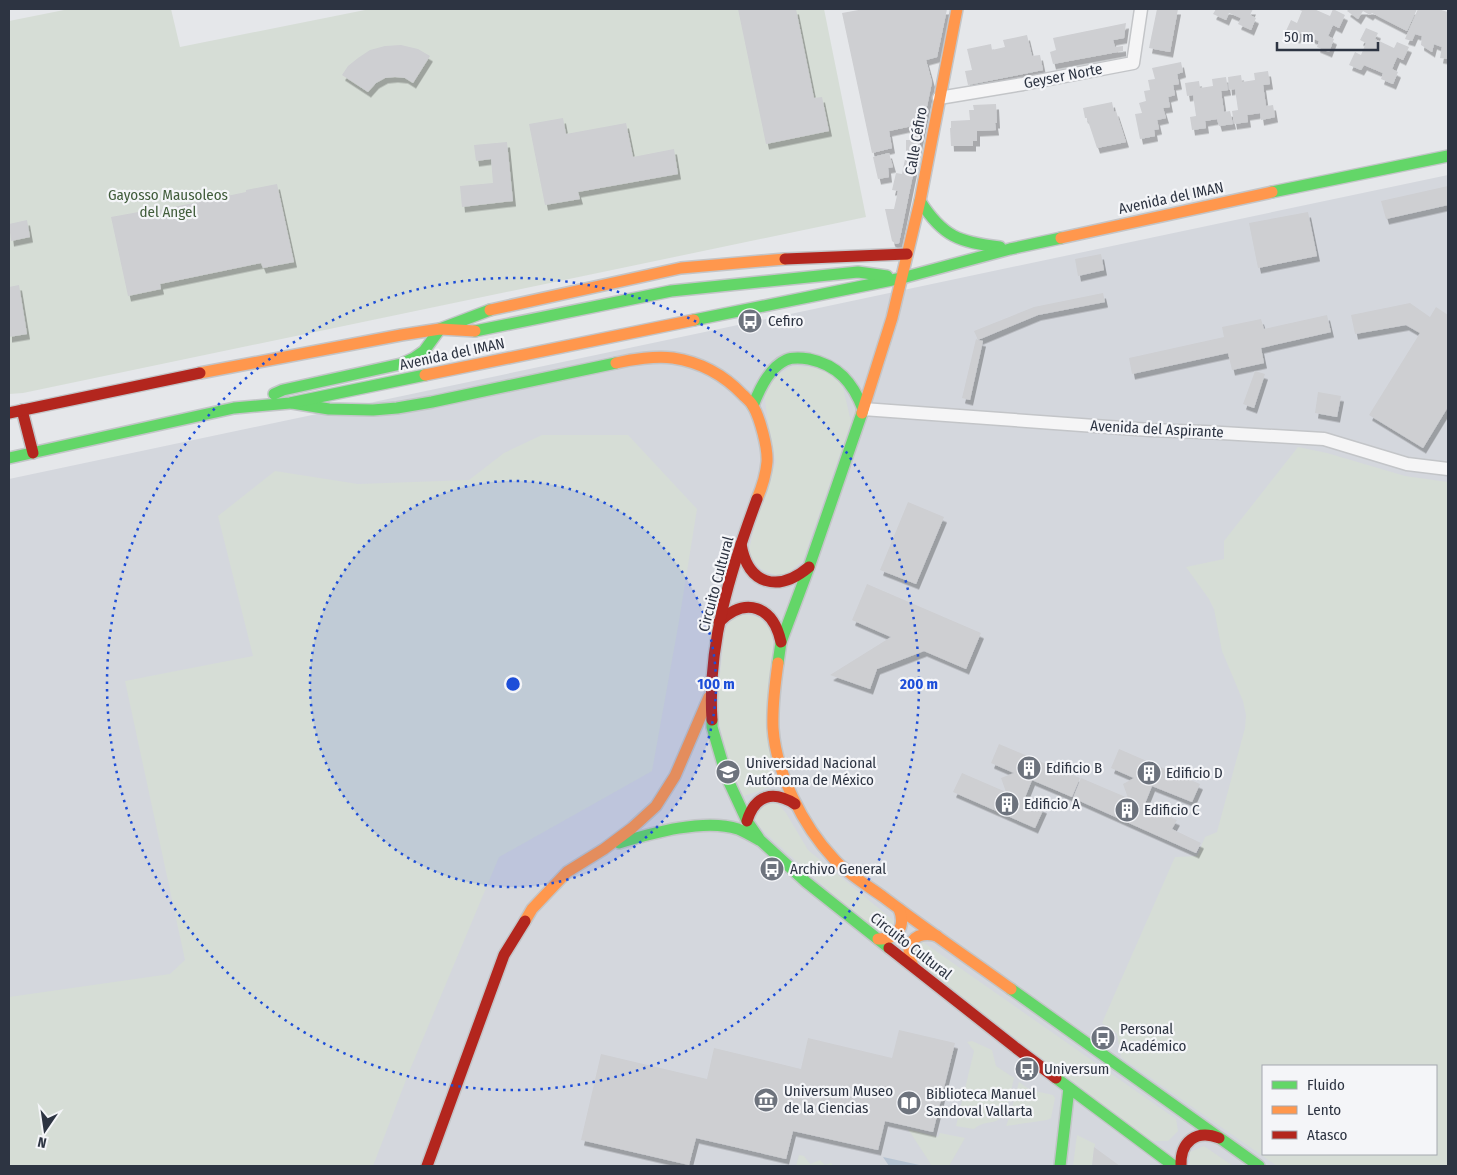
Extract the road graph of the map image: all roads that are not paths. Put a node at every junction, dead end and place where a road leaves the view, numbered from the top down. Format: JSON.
{"nodes":[{"id":1,"x":957,"y":9,"type":"edge"},
{"id":2,"x":1141,"y":9,"type":"edge"},
{"id":3,"x":939,"y":98,"type":"junction"},
{"id":4,"x":1448,"y":156,"type":"edge"},
{"id":5,"x":920,"y":201,"type":"junction"},
{"id":6,"x":1010,"y":249,"type":"junction"},
{"id":7,"x":908,"y":254,"type":"junction"},
{"id":8,"x":902,"y":278,"type":"junction"},
{"id":9,"x":440,"y":329,"type":"junction"},
{"id":10,"x":290,"y":403,"type":"junction"},
{"id":11,"x":753,"y":406,"type":"junction"},
{"id":12,"x":234,"y":408,"type":"junction"},
{"id":13,"x":863,"y":409,"type":"junction"},
{"id":14,"x":22,"y":410,"type":"junction"},
{"id":15,"x":9,"y":413,"type":"edge"},
{"id":16,"x":33,"y":453,"type":"junction"},
{"id":17,"x":9,"y":458,"type":"edge"},
{"id":18,"x":1448,"y":469,"type":"edge"},
{"id":19,"x":741,"y":543,"type":"junction"},
{"id":20,"x":809,"y":567,"type":"junction"},
{"id":21,"x":719,"y":622,"type":"junction"},
{"id":22,"x":781,"y":642,"type":"junction"},
{"id":23,"x":710,"y":696,"type":"junction"},
{"id":24,"x":795,"y":804,"type":"junction"},
{"id":25,"x":747,"y":820,"type":"junction"},
{"id":26,"x":760,"y":840,"type":"junction"},
{"id":27,"x":604,"y":848,"type":"junction"},
{"id":28,"x":899,"y":909,"type":"junction"},
{"id":29,"x":937,"y":936,"type":"junction"},
{"id":30,"x":878,"y":939,"type":"junction"},
{"id":31,"x":913,"y":966,"type":"junction"},
{"id":32,"x":1069,"y":1088,"type":"junction"},
{"id":33,"x":1181,"y":1110,"type":"junction"},
{"id":34,"x":1184,"y":1123,"type":"dead end"},
{"id":35,"x":1223,"y":1140,"type":"junction"},
{"id":36,"x":1165,"y":1148,"type":"dead end"},
{"id":37,"x":1151,"y":1149,"type":"junction"},
{"id":38,"x":427,"y":1166,"type":"edge"},
{"id":39,"x":1060,"y":1166,"type":"edge"},
{"id":40,"x":1174,"y":1166,"type":"edge"},
{"id":41,"x":1180,"y":1166,"type":"edge"},
{"id":42,"x":1259,"y":1166,"type":"edge"}],
"edges":[{"from":1,"to":3,"type":"street","name":"Calle Céfiro"},
{"from":2,"to":3,"type":"street","name":"Geyser Norte"},
{"from":3,"to":5,"type":"street","name":"Calle Céfiro"},
{"from":4,"to":6,"type":"street","name":"Avenida del IMAN"},
{"from":5,"to":6,"type":"street"},
{"from":5,"to":7,"type":"street","name":"Calle Céfiro"},
{"from":6,"to":8,"type":"street","name":"Avenida del IMAN"},
{"from":7,"to":8,"type":"street","name":"Calle Céfiro"},
{"from":7,"to":9,"type":"street"},
{"from":8,"to":9,"type":"street","name":"Avenida del IMAN"},
{"from":8,"to":10,"type":"street","name":"Avenida del IMAN"},
{"from":8,"to":13,"type":"street","name":"Circuito Cultural"},
{"from":9,"to":12,"type":"street"},
{"from":9,"to":14,"type":"street","name":"Avenida del IMAN"},
{"from":10,"to":11,"type":"street","name":"Circuito Cultural"},
{"from":10,"to":12,"type":"street","name":"Avenida del IMAN"},
{"from":11,"to":13,"type":"street"},
{"from":11,"to":19,"type":"street","name":"Circuito Cultural"},
{"from":12,"to":16,"type":"street","name":"Avenida del IMAN"},
{"from":13,"to":18,"type":"street","name":"Avenida del Aspirante"},
{"from":13,"to":20,"type":"street","name":"Circuito Cultural"},
{"from":14,"to":15,"type":"street","name":"Avenida del IMAN"},
{"from":14,"to":16,"type":"street"},
{"from":16,"to":17,"type":"street","name":"Avenida del IMAN"},
{"from":19,"to":20,"type":"street"},
{"from":19,"to":21,"type":"street","name":"Circuito Cultural"},
{"from":20,"to":22,"type":"street","name":"Circuito Cultural"},
{"from":21,"to":22,"type":"street"},
{"from":21,"to":23,"type":"street","name":"Circuito Cultural"},
{"from":22,"to":24,"type":"street","name":"Circuito Cultural"},
{"from":23,"to":25,"type":"street","name":"Circuito Cultural"},
{"from":23,"to":27,"type":"street"},
{"from":24,"to":25,"type":"street"},
{"from":24,"to":28,"type":"street","name":"Circuito Cultural"},
{"from":25,"to":26,"type":"street","name":"Circuito Cultural"},
{"from":26,"to":27,"type":"street"},
{"from":26,"to":30,"type":"street","name":"Circuito Cultural"},
{"from":27,"to":38,"type":"street"},
{"from":28,"to":29,"type":"street","name":"Circuito Cultural"},
{"from":28,"to":30,"type":"street"},
{"from":29,"to":31,"type":"street"},
{"from":29,"to":33,"type":"street","name":"Circuito Cultural"},
{"from":30,"to":31,"type":"street","name":"Circuito Cultural"},
{"from":31,"to":32,"type":"street","name":"Circuito Cultural"},
{"from":32,"to":37,"type":"street","name":"Circuito Cultural"},
{"from":32,"to":39,"type":"street"},
{"from":33,"to":34,"type":"street"},
{"from":33,"to":35,"type":"street","name":"Circuito Cultural"},
{"from":35,"to":41,"type":"street"},
{"from":35,"to":42,"type":"street","name":"Circuito Cultural"},
{"from":36,"to":37,"type":"street"},
{"from":37,"to":40,"type":"street","name":"Circuito Cultural"}]}
